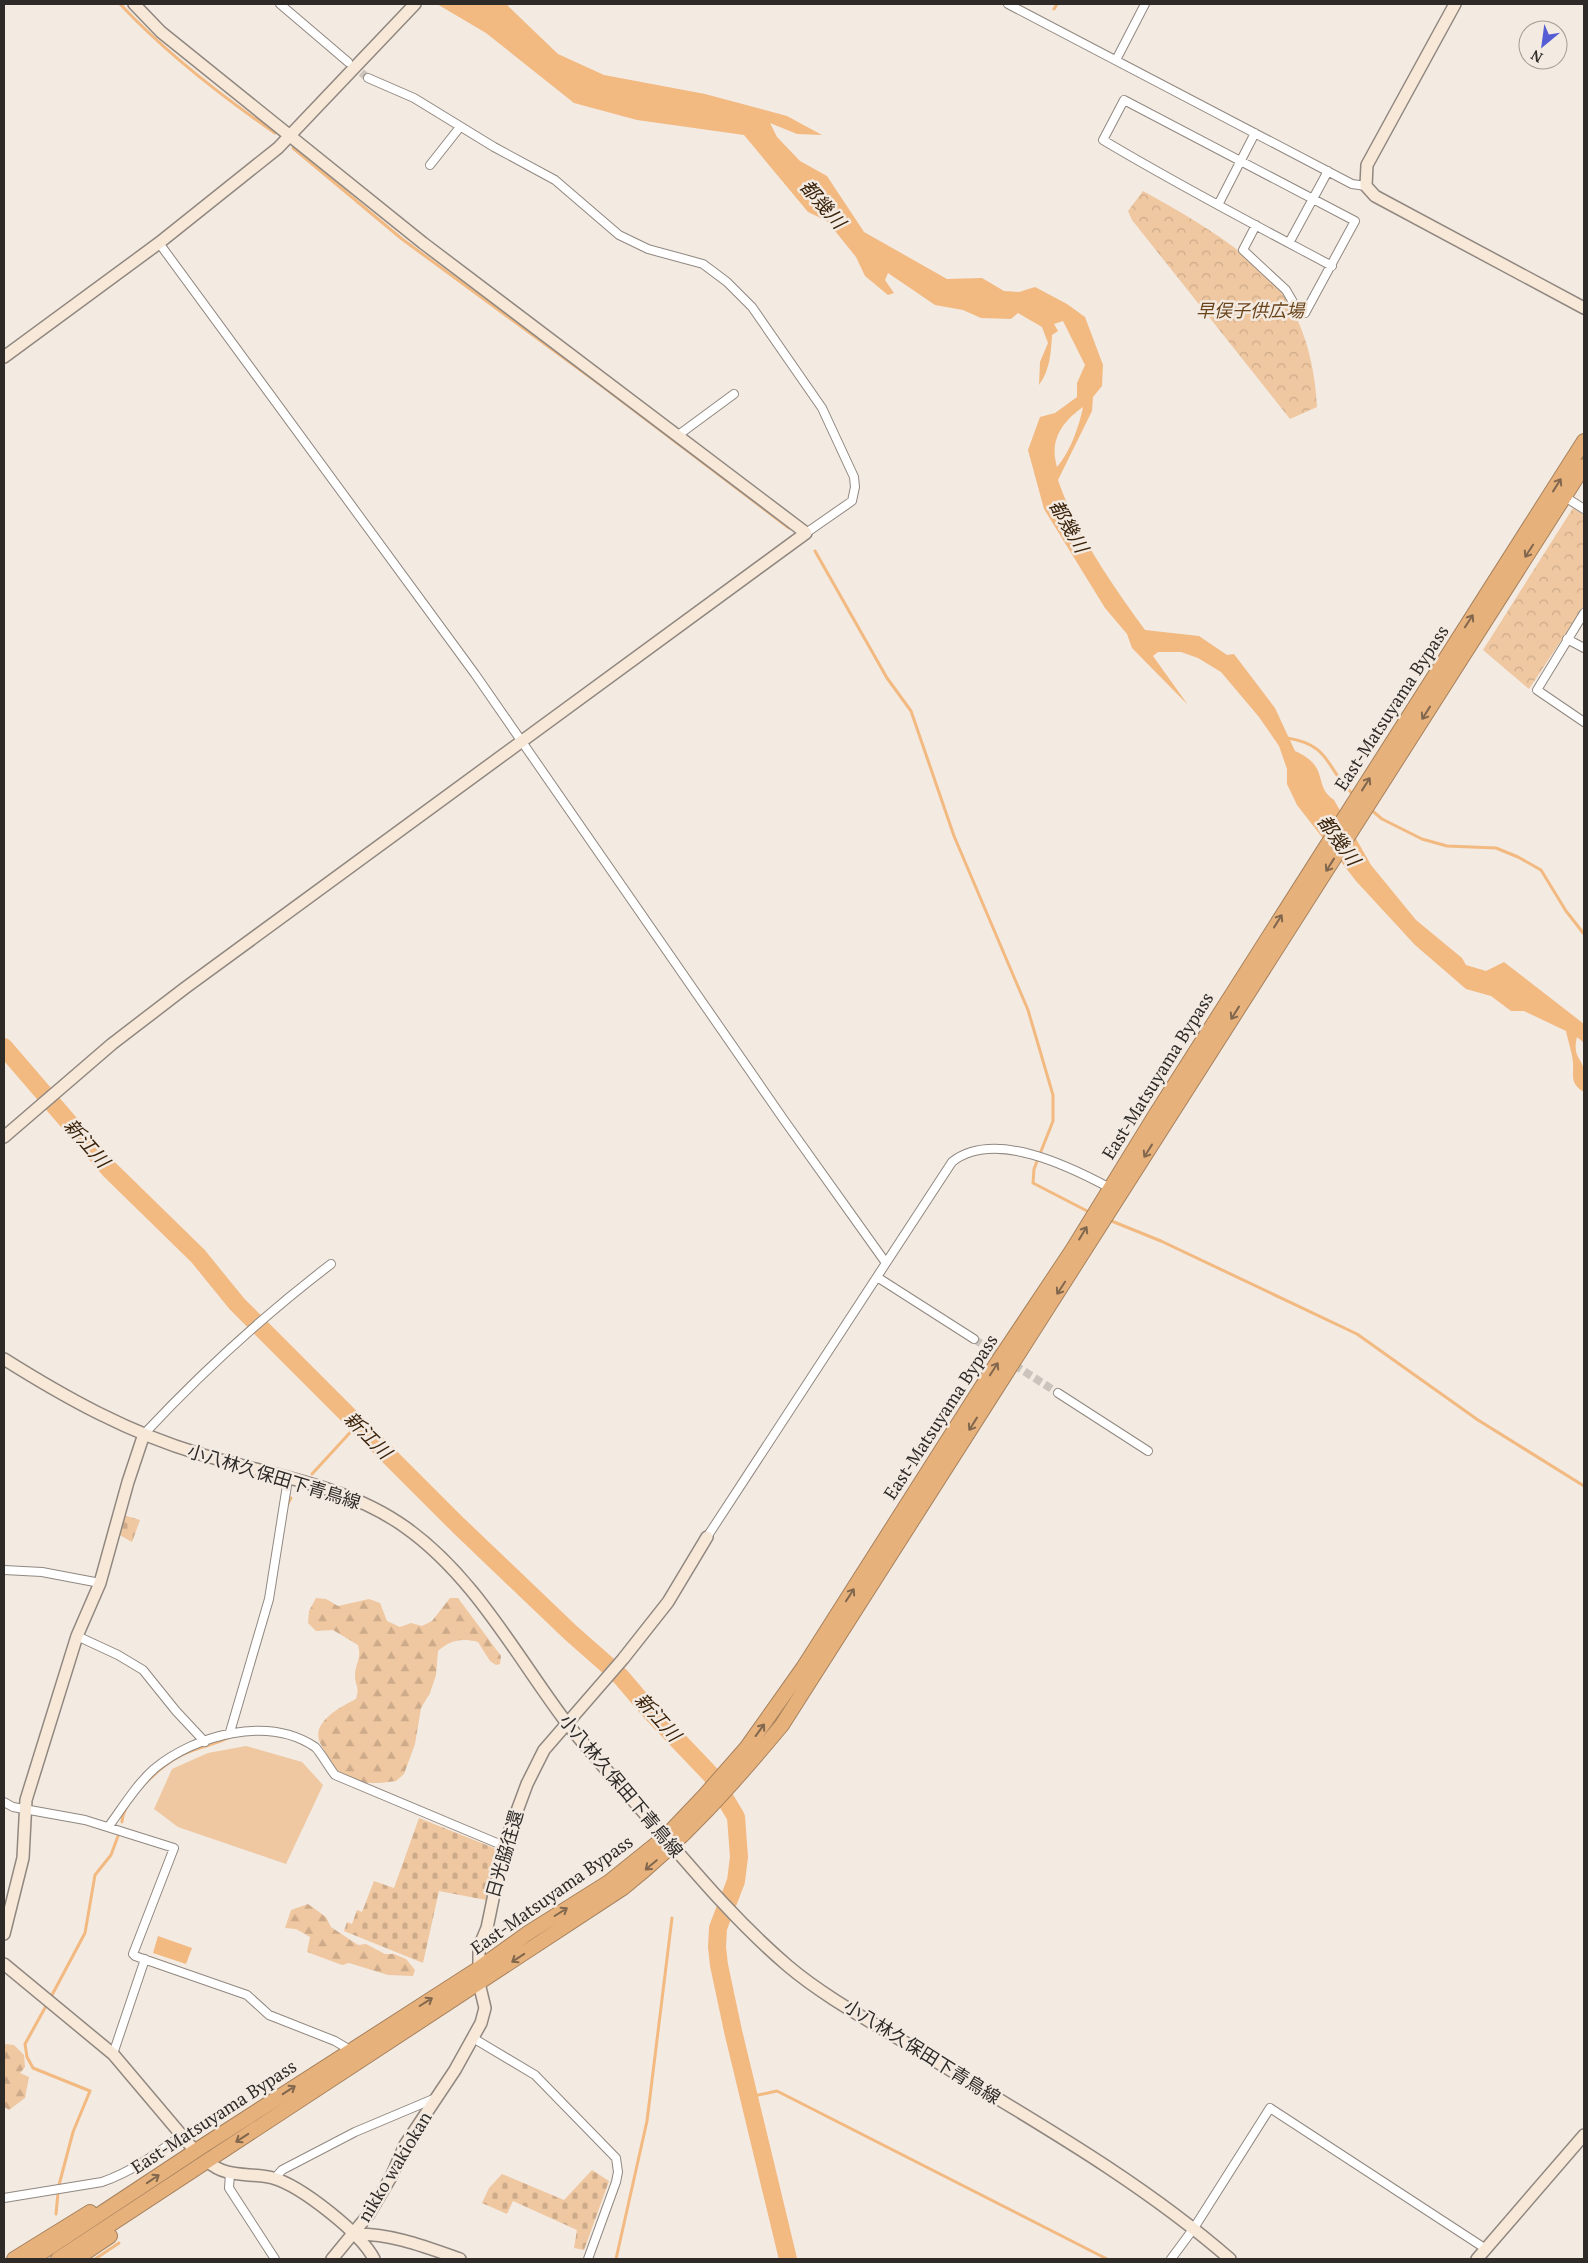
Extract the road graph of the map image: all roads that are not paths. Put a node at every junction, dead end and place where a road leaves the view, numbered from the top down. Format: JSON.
{"nodes":[{"id":1,"x":134,"y":4,"type":"edge"},
{"id":2,"x":280,"y":4,"type":"edge"},
{"id":3,"x":415,"y":4,"type":"edge"},
{"id":4,"x":1008,"y":4,"type":"edge"},
{"id":5,"x":1145,"y":4,"type":"edge"},
{"id":6,"x":1455,"y":4,"type":"edge"},
{"id":7,"x":1116,"y":60,"type":"junction"},
{"id":8,"x":348,"y":62,"type":"tunnel mouth"},
{"id":9,"x":368,"y":78,"type":"tunnel mouth"},
{"id":10,"x":460,"y":127,"type":"junction"},
{"id":11,"x":1255,"y":133,"type":"junction"},
{"id":12,"x":290,"y":136,"type":"junction"},
{"id":13,"x":1241,"y":160,"type":"junction"},
{"id":14,"x":430,"y":165,"type":"dead end"},
{"id":15,"x":1328,"y":171,"type":"junction"},
{"id":16,"x":1366,"y":186,"type":"junction"},
{"id":17,"x":1314,"y":198,"type":"junction"},
{"id":18,"x":1218,"y":205,"type":"junction"},
{"id":19,"x":1256,"y":225,"type":"junction"},
{"id":20,"x":159,"y":243,"type":"junction"},
{"id":21,"x":1289,"y":243,"type":"junction"},
{"id":22,"x":1332,"y":266,"type":"junction"},
{"id":23,"x":1584,"y":308,"type":"edge"},
{"id":24,"x":4,"y":358,"type":"edge"},
{"id":25,"x":734,"y":394,"type":"dead end"},
{"id":26,"x":677,"y":436,"type":"junction"},
{"id":27,"x":1584,"y":441,"type":"edge"},
{"id":28,"x":1584,"y":466,"type":"edge"},
{"id":29,"x":1565,"y":497,"type":"junction"},
{"id":30,"x":1584,"y":509,"type":"edge"},
{"id":31,"x":806,"y":533,"type":"junction"},
{"id":32,"x":1584,"y":613,"type":"edge"},
{"id":33,"x":1567,"y":639,"type":"junction"},
{"id":34,"x":1584,"y":648,"type":"edge"},
{"id":35,"x":1448,"y":667,"type":"junction"},
{"id":36,"x":1584,"y":722,"type":"edge"},
{"id":37,"x":522,"y":743,"type":"junction"},
{"id":38,"x":1257,"y":967,"type":"junction"},
{"id":39,"x":4,"y":1138,"type":"edge"},
{"id":40,"x":1110,"y":1188,"type":"junction"},
{"id":41,"x":886,"y":1263,"type":"junction"},
{"id":42,"x":331,"y":1264,"type":"dead end"},
{"id":43,"x":877,"y":1277,"type":"junction"},
{"id":44,"x":974,"y":1339,"type":"tunnel mouth"},
{"id":45,"x":4,"y":1359,"type":"edge"},
{"id":46,"x":1058,"y":1393,"type":"tunnel mouth"},
{"id":47,"x":144,"y":1434,"type":"junction"},
{"id":48,"x":1148,"y":1451,"type":"dead end"},
{"id":49,"x":288,"y":1479,"type":"junction"},
{"id":50,"x":707,"y":1537,"type":"joint"},
{"id":51,"x":4,"y":1570,"type":"edge"},
{"id":52,"x":100,"y":1583,"type":"junction"},
{"id":53,"x":77,"y":1636,"type":"junction"},
{"id":54,"x":567,"y":1723,"type":"junction"},
{"id":55,"x":230,"y":1732,"type":"junction"},
{"id":56,"x":205,"y":1742,"type":"junction"},
{"id":57,"x":733,"y":1774,"type":"junction"},
{"id":58,"x":4,"y":1802,"type":"edge"},
{"id":59,"x":24,"y":1809,"type":"junction"},
{"id":60,"x":109,"y":1826,"type":"junction"},
{"id":61,"x":668,"y":1841,"type":"junction"},
{"id":62,"x":504,"y":1846,"type":"junction"},
{"id":63,"x":4,"y":1934,"type":"edge"},
{"id":64,"x":145,"y":1959,"type":"junction"},
{"id":65,"x":4,"y":1964,"type":"edge"},
{"id":66,"x":479,"y":1976,"type":"junction"},
{"id":67,"x":473,"y":2038,"type":"junction"},
{"id":68,"x":350,"y":2050,"type":"junction"},
{"id":69,"x":114,"y":2054,"type":"junction"},
{"id":70,"x":438,"y":2097,"type":"junction"},
{"id":71,"x":1584,"y":2135,"type":"edge"},
{"id":72,"x":181,"y":2136,"type":"junction"},
{"id":73,"x":194,"y":2151,"type":"junction"},
{"id":74,"x":207,"y":2161,"type":"junction"},
{"id":75,"x":230,"y":2173,"type":"junction"},
{"id":76,"x":274,"y":2178,"type":"junction"},
{"id":77,"x":168,"y":2188,"type":"junction"},
{"id":78,"x":4,"y":2198,"type":"edge"},
{"id":79,"x":112,"y":2206,"type":"junction"},
{"id":80,"x":1194,"y":2228,"type":"junction"},
{"id":81,"x":354,"y":2234,"type":"junction"},
{"id":82,"x":1486,"y":2249,"type":"junction"},
{"id":83,"x":14,"y":2259,"type":"edge"},
{"id":84,"x":32,"y":2259,"type":"edge"},
{"id":85,"x":58,"y":2259,"type":"edge"},
{"id":86,"x":76,"y":2259,"type":"edge"},
{"id":87,"x":275,"y":2259,"type":"edge"},
{"id":88,"x":332,"y":2259,"type":"edge"},
{"id":89,"x":374,"y":2259,"type":"edge"},
{"id":90,"x":460,"y":2259,"type":"edge"},
{"id":91,"x":588,"y":2259,"type":"edge"},
{"id":92,"x":1171,"y":2259,"type":"edge"},
{"id":93,"x":1230,"y":2259,"type":"edge"},
{"id":94,"x":1477,"y":2259,"type":"edge"}],
"edges":[{"from":1,"to":12,"type":"street"},
{"from":2,"to":8,"type":"street"},
{"from":3,"to":12,"type":"street"},
{"from":4,"to":7,"type":"street"},
{"from":5,"to":7,"type":"street"},
{"from":6,"to":16,"type":"street"},
{"from":7,"to":11,"type":"street"},
{"from":9,"to":10,"type":"street"},
{"from":10,"to":14,"type":"street"},
{"from":10,"to":31,"type":"street"},
{"from":11,"to":13,"type":"street"},
{"from":11,"to":15,"type":"street"},
{"from":12,"to":20,"type":"street"},
{"from":12,"to":26,"type":"street"},
{"from":13,"to":17,"type":"street"},
{"from":13,"to":18,"type":"street"},
{"from":13,"to":18,"type":"street"},
{"from":15,"to":16,"type":"street"},
{"from":15,"to":17,"type":"street"},
{"from":16,"to":23,"type":"street"},
{"from":17,"to":21,"type":"street"},
{"from":17,"to":22,"type":"street"},
{"from":18,"to":19,"type":"street"},
{"from":19,"to":21,"type":"street"},
{"from":19,"to":22,"type":"street"},
{"from":20,"to":24,"type":"street"},
{"from":20,"to":37,"type":"street"},
{"from":21,"to":22,"type":"street"},
{"from":25,"to":26,"type":"street"},
{"from":26,"to":31,"type":"street"},
{"from":35,"to":27,"type":"highway","name":"East-Matsuyama Bypass","one_way":true},
{"from":28,"to":29,"type":"highway","name":"East-Matsuyama Bypass"},
{"from":29,"to":30,"type":"street"},
{"from":29,"to":35,"type":"highway","name":"East-Matsuyama Bypass","one_way":true},
{"from":31,"to":37,"type":"street"},
{"from":32,"to":33,"type":"street"},
{"from":33,"to":34,"type":"street"},
{"from":33,"to":36,"type":"street"},
{"from":35,"to":38,"type":"highway","name":"East-Matsuyama Bypass"},
{"from":37,"to":39,"type":"street"},
{"from":37,"to":41,"type":"street"},
{"from":38,"to":40,"type":"highway","name":"East-Matsuyama Bypass"},
{"from":38,"to":57,"type":"highway","name":"East-Matsuyama Bypass","one_way":true},
{"from":40,"to":41,"type":"street"},
{"from":57,"to":40,"type":"highway","name":"East-Matsuyama Bypass","one_way":true},
{"from":41,"to":43,"type":"street"},
{"from":42,"to":47,"type":"street"},
{"from":43,"to":44,"type":"street"},
{"from":43,"to":50,"type":"street"},
{"from":45,"to":47,"type":"street","name":"小八林久保田下青鳥線"},
{"from":46,"to":48,"type":"street"},
{"from":47,"to":49,"type":"street","name":"小八林久保田下青鳥線"},
{"from":47,"to":52,"type":"street"},
{"from":49,"to":54,"type":"street","name":"小八林久保田下青鳥線"},
{"from":49,"to":55,"type":"street"},
{"from":50,"to":54,"type":"street","name":"日光脇往還"},
{"from":51,"to":52,"type":"street"},
{"from":52,"to":53,"type":"street"},
{"from":53,"to":56,"type":"street"},
{"from":53,"to":59,"type":"street"},
{"from":54,"to":61,"type":"street","name":"小八林久保田下青鳥線"},
{"from":54,"to":62,"type":"street","name":"日光脇往還"},
{"from":55,"to":56,"type":"street"},
{"from":55,"to":62,"type":"street"},
{"from":56,"to":60,"type":"street"},
{"from":57,"to":61,"type":"highway","name":"East-Matsuyama Bypass"},
{"from":58,"to":59,"type":"street"},
{"from":59,"to":60,"type":"street"},
{"from":59,"to":63,"type":"street"},
{"from":60,"to":64,"type":"street"},
{"from":61,"to":66,"type":"highway","name":"East-Matsuyama Bypass"},
{"from":61,"to":80,"type":"street","name":"小八林久保田下青鳥線"},
{"from":62,"to":66,"type":"street","name":"日光脇往還"},
{"from":64,"to":68,"type":"street"},
{"from":64,"to":69,"type":"street"},
{"from":65,"to":69,"type":"street"},
{"from":66,"to":67,"type":"street","name":"日光脇往還"},
{"from":68,"to":66,"type":"highway","name":"East-Matsuyama Bypass","one_way":true},
{"from":66,"to":74,"type":"highway","name":"East-Matsuyama Bypass","one_way":true},
{"from":67,"to":70,"type":"street","name":"日光脇往還"},
{"from":67,"to":91,"type":"street"},
{"from":73,"to":68,"type":"highway","name":"East-Matsuyama Bypass","one_way":true},
{"from":69,"to":72,"type":"street"},
{"from":70,"to":76,"type":"street"},
{"from":70,"to":81,"type":"street","name":"nikko wakiokan"},
{"from":71,"to":82,"type":"street"},
{"from":72,"to":73,"type":"street"},
{"from":72,"to":78,"type":"street"},
{"from":79,"to":73,"type":"highway","name":"East-Matsuyama Bypass","one_way":true},
{"from":74,"to":75,"type":"street"},
{"from":74,"to":77,"type":"highway","name":"East-Matsuyama Bypass"},
{"from":75,"to":76,"type":"street"},
{"from":75,"to":87,"type":"street"},
{"from":76,"to":81,"type":"street"},
{"from":77,"to":85,"type":"highway"},
{"from":77,"to":86,"type":"highway"},
{"from":79,"to":83,"type":"highway"},
{"from":79,"to":84,"type":"highway","name":"East-Matsuyama Bypass"},
{"from":80,"to":82,"type":"street"},
{"from":80,"to":92,"type":"street"},
{"from":80,"to":93,"type":"street","name":"小八林久保田下青鳥線"},
{"from":81,"to":88,"type":"street","name":"nikko wakiokan"},
{"from":81,"to":89,"type":"street"},
{"from":81,"to":90,"type":"street"},
{"from":82,"to":94,"type":"street"}]}
